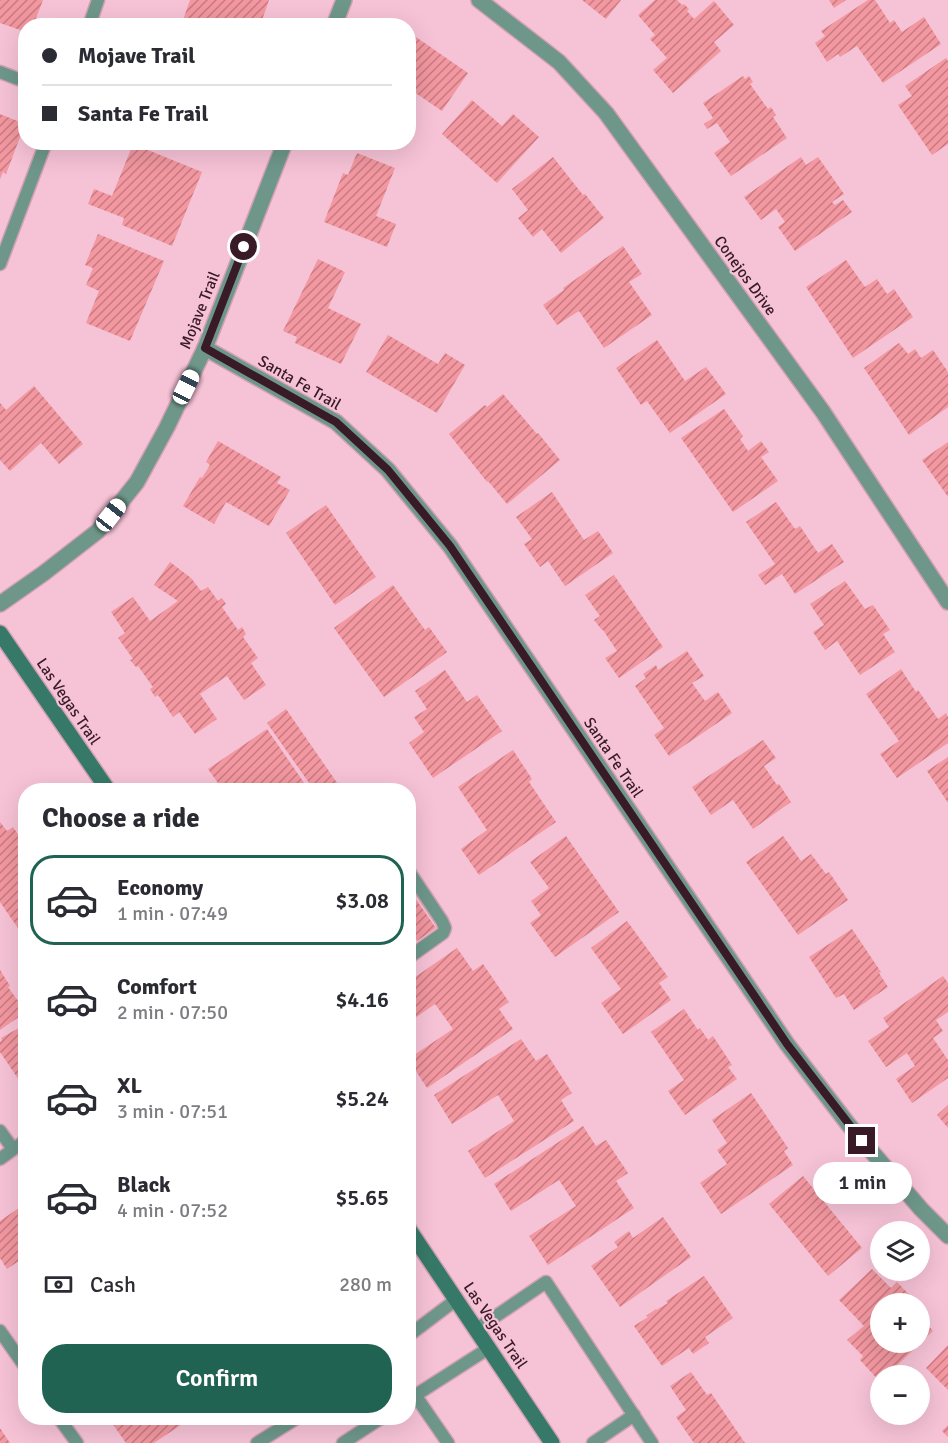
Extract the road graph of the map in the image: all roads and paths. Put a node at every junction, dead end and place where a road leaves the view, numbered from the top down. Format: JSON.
{"nodes":[{"id":1,"x":99,"y":0,"type":"edge"},
{"id":2,"x":344,"y":0,"type":"edge"},
{"id":3,"x":479,"y":0,"type":"edge"},
{"id":4,"x":92,"y":18,"type":"edge"},
{"id":5,"x":337,"y":18,"type":"edge"},
{"id":6,"x":0,"y":72,"type":"edge"},
{"id":7,"x":18,"y":79,"type":"edge"},
{"id":8,"x":43,"y":150,"type":"edge"},
{"id":9,"x":282,"y":150,"type":"edge"},
{"id":10,"x":0,"y":264,"type":"edge"},
{"id":11,"x":205,"y":348,"type":"junction"},
{"id":12,"x":948,"y":602,"type":"edge"},
{"id":13,"x":0,"y":604,"type":"edge"},
{"id":14,"x":0,"y":633,"type":"edge"},
{"id":15,"x":103,"y":783,"type":"edge"},
{"id":16,"x":416,"y":882,"type":"edge"},
{"id":17,"x":416,"y":952,"type":"edge"},
{"id":18,"x":0,"y":1131,"type":"edge"},
{"id":19,"x":18,"y":1146,"type":"edge"},
{"id":20,"x":13,"y":1149,"type":"junction"},
{"id":21,"x":0,"y":1160,"type":"edge"},
{"id":22,"x":948,"y":1236,"type":"edge"},
{"id":23,"x":416,"y":1240,"type":"edge"},
{"id":24,"x":457,"y":1299,"type":"junction"},
{"id":25,"x":477,"y":1329,"type":"junction"},
{"id":26,"x":0,"y":1330,"type":"edge"},
{"id":27,"x":416,"y":1330,"type":"edge"},
{"id":28,"x":489,"y":1348,"type":"junction"},
{"id":29,"x":18,"y":1356,"type":"edge"},
{"id":30,"x":416,"y":1395,"type":"edge"},
{"id":31,"x":416,"y":1404,"type":"edge"},
{"id":32,"x":634,"y":1415,"type":"junction"},
{"id":33,"x":64,"y":1425,"type":"edge"},
{"id":34,"x":286,"y":1425,"type":"edge"},
{"id":35,"x":370,"y":1425,"type":"edge"},
{"id":36,"x":77,"y":1443,"type":"edge"},
{"id":37,"x":257,"y":1443,"type":"edge"},
{"id":38,"x":343,"y":1443,"type":"edge"},
{"id":39,"x":448,"y":1443,"type":"edge"},
{"id":40,"x":552,"y":1443,"type":"edge"},
{"id":41,"x":593,"y":1443,"type":"edge"},
{"id":42,"x":652,"y":1443,"type":"edge"}],
"edges":[{"from":1,"to":4,"type":"lane"},
{"from":2,"to":5,"type":"street"},
{"from":3,"to":12,"type":"street","name":"Conejos Drive"},
{"from":6,"to":7,"type":"lane"},
{"from":8,"to":10,"type":"lane"},
{"from":9,"to":11,"type":"street","name":"Mojave Trail"},
{"from":11,"to":13,"type":"street","name":"Mojave Trail"},
{"from":11,"to":22,"type":"street","name":"Santa Fe Trail"},
{"from":14,"to":15,"type":"main road","name":"Las Vegas Trail"},
{"from":16,"to":17,"type":"lane"},
{"from":18,"to":20,"type":"lane"},
{"from":19,"to":20,"type":"lane"},
{"from":20,"to":21,"type":"lane"},
{"from":23,"to":24,"type":"main road","name":"Las Vegas Trail"},
{"from":24,"to":25,"type":"main road","name":"Las Vegas Trail"},
{"from":24,"to":27,"type":"lane"},
{"from":25,"to":28,"type":"main road","name":"Las Vegas Trail"},
{"from":25,"to":32,"type":"lane"},
{"from":26,"to":29,"type":"lane"},
{"from":28,"to":30,"type":"lane"},
{"from":28,"to":40,"type":"main road","name":"Las Vegas Trail"},
{"from":31,"to":39,"type":"lane"},
{"from":32,"to":41,"type":"lane"},
{"from":32,"to":42,"type":"lane"},
{"from":33,"to":36,"type":"lane"},
{"from":34,"to":37,"type":"lane"},
{"from":35,"to":38,"type":"lane"}]}
